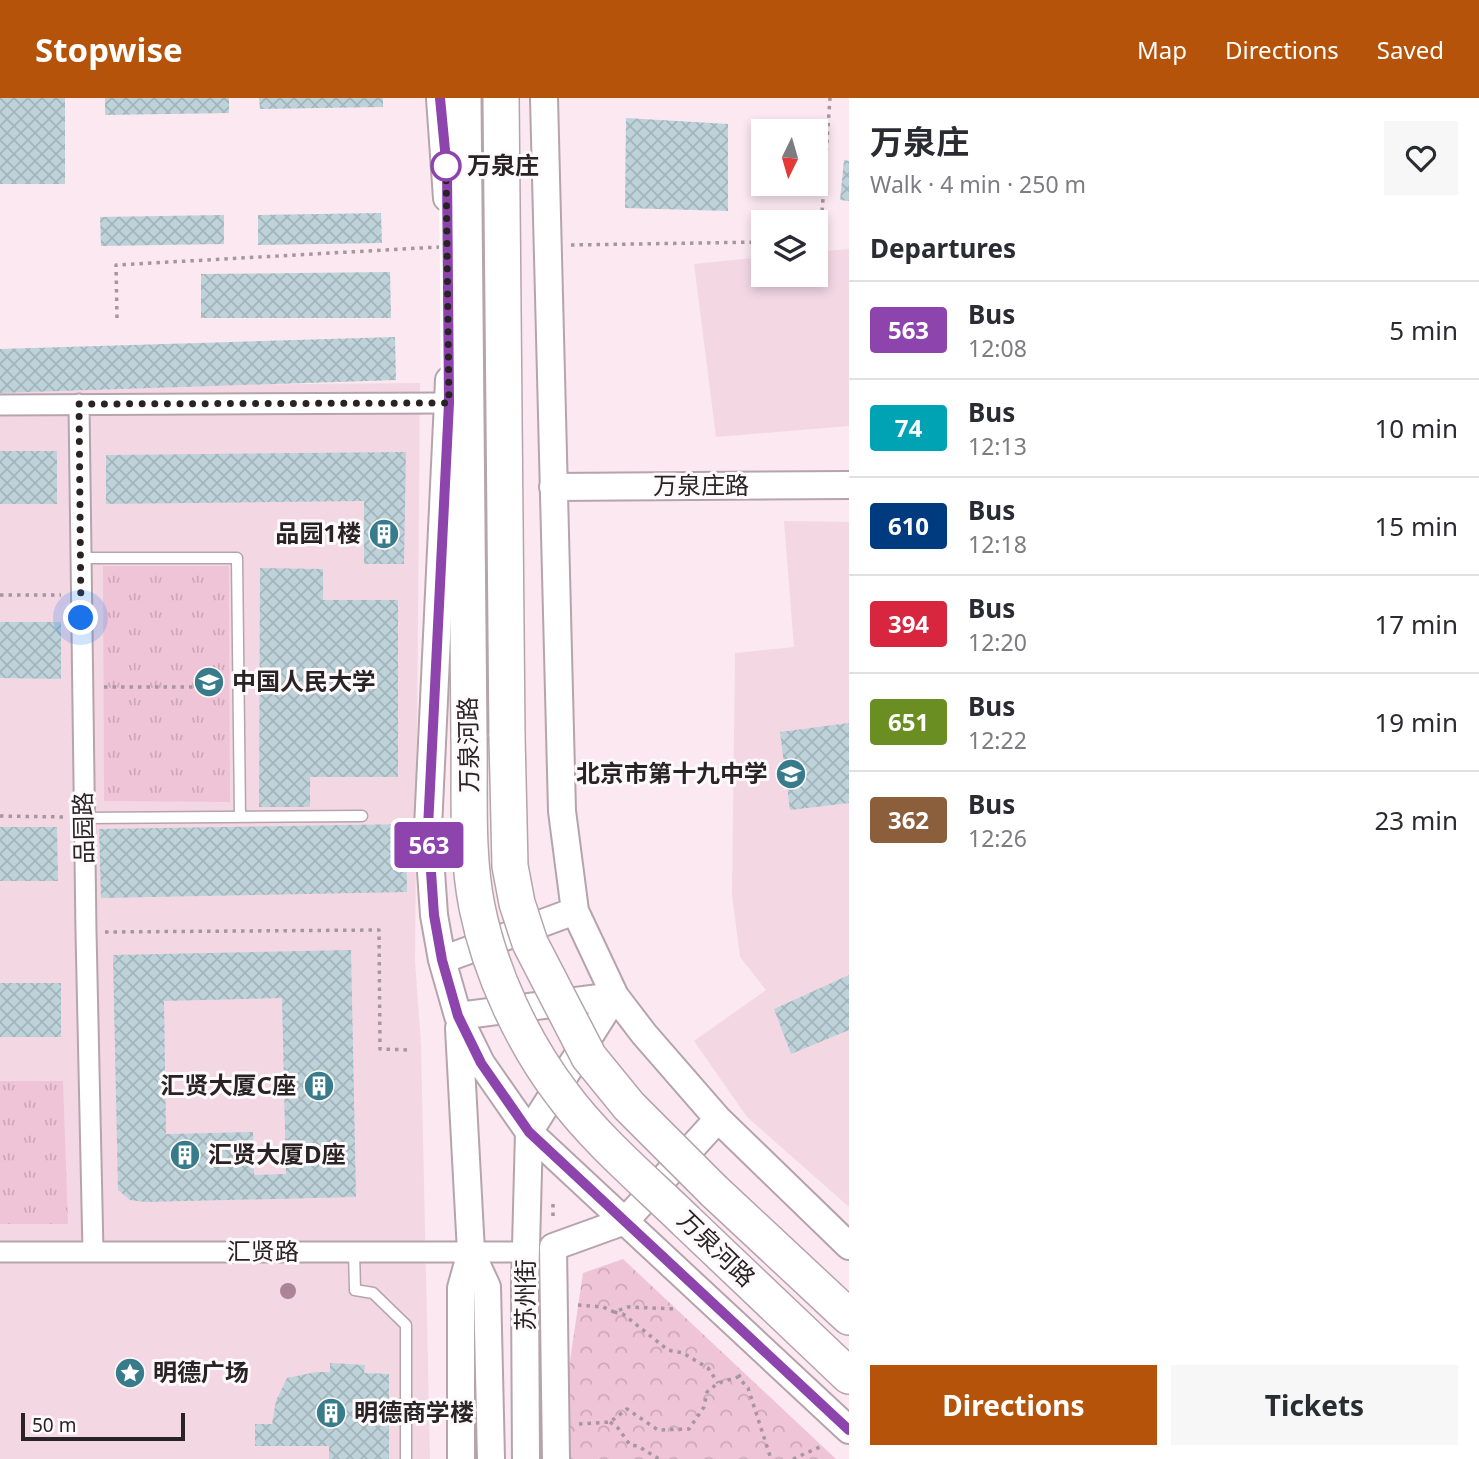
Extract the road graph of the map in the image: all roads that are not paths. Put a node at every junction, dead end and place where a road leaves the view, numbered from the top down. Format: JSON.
{"nodes":[{"id":1,"x":440,"y":98,"type":"edge"},
{"id":2,"x":463,"y":98,"type":"edge"},
{"id":3,"x":500,"y":98,"type":"edge"},
{"id":4,"x":544,"y":98,"type":"edge"},
{"id":5,"x":449,"y":403,"type":"junction"},
{"id":6,"x":79,"y":404,"type":"junction"},
{"id":7,"x":0,"y":405,"type":"edge"},
{"id":8,"x":849,"y":485,"type":"edge"},
{"id":9,"x":553,"y":486,"type":"junction"},
{"id":10,"x":80,"y":558,"type":"junction"},
{"id":11,"x":362,"y":816,"type":"dead end"},
{"id":12,"x":240,"y":817,"type":"junction"},
{"id":13,"x":84,"y":818,"type":"junction"},
{"id":14,"x":575,"y":911,"type":"junction"},
{"id":15,"x":442,"y":960,"type":"junction"},
{"id":16,"x":615,"y":996,"type":"junction"},
{"id":17,"x":458,"y":1016,"type":"junction"},
{"id":18,"x":719,"y":1119,"type":"junction"},
{"id":19,"x":529,"y":1132,"type":"junction"},
{"id":20,"x":625,"y":1221,"type":"junction"},
{"id":21,"x":849,"y":1247,"type":"edge"},
{"id":22,"x":93,"y":1251,"type":"junction"},
{"id":23,"x":0,"y":1252,"type":"edge"},
{"id":24,"x":354,"y":1252,"type":"junction"},
{"id":25,"x":471,"y":1252,"type":"junction"},
{"id":26,"x":525,"y":1252,"type":"junction"},
{"id":27,"x":849,"y":1317,"type":"edge"},
{"id":28,"x":849,"y":1377,"type":"edge"},
{"id":29,"x":849,"y":1430,"type":"edge"},
{"id":30,"x":406,"y":1459,"type":"edge"},
{"id":31,"x":461,"y":1459,"type":"edge"},
{"id":32,"x":491,"y":1459,"type":"edge"},
{"id":33,"x":526,"y":1459,"type":"edge"},
{"id":34,"x":556,"y":1459,"type":"edge"}],
"edges":[{"from":1,"to":5,"type":"street","name":"万泉河路"},
{"from":2,"to":28,"type":"highway","name":"万泉河路","bridge":true},
{"from":3,"to":27,"type":"highway","name":"万泉河路","bridge":true},
{"from":4,"to":9,"type":"street"},
{"from":5,"to":6,"type":"street"},
{"from":5,"to":15,"type":"street","name":"万泉河路"},
{"from":6,"to":7,"type":"street"},
{"from":6,"to":10,"type":"street","name":"品园路"},
{"from":8,"to":9,"type":"street","name":"万泉庄路"},
{"from":9,"to":14,"type":"street"},
{"from":10,"to":12,"type":"lane"},
{"from":10,"to":13,"type":"street","name":"品园路"},
{"from":11,"to":12,"type":"lane"},
{"from":12,"to":13,"type":"lane"},
{"from":13,"to":22,"type":"street","name":"品园路"},
{"from":14,"to":15,"type":"street"},
{"from":14,"to":16,"type":"street"},
{"from":15,"to":17,"type":"street","name":"万泉河路"},
{"from":16,"to":17,"type":"street"},
{"from":16,"to":18,"type":"street"},
{"from":16,"to":19,"type":"street"},
{"from":17,"to":19,"type":"street","name":"万泉河路"},
{"from":17,"to":25,"type":"street","name":"苏州街"},
{"from":18,"to":20,"type":"street"},
{"from":18,"to":21,"type":"street"},
{"from":19,"to":20,"type":"street","name":"万泉河路"},
{"from":19,"to":26,"type":"street","name":"苏州街"},
{"from":20,"to":29,"type":"street","name":"万泉河路"},
{"from":20,"to":34,"type":"street","name":"苏州街"},
{"from":22,"to":23,"type":"street","name":"汇贤路"},
{"from":22,"to":24,"type":"street","name":"汇贤路"},
{"from":24,"to":25,"type":"street","name":"汇贤路"},
{"from":24,"to":30,"type":"lane"},
{"from":25,"to":26,"type":"street","name":"汇贤路"},
{"from":25,"to":31,"type":"street","name":"苏州街"},
{"from":25,"to":32,"type":"street","name":"苏州街"},
{"from":26,"to":33,"type":"street","name":"苏州街"}]}
